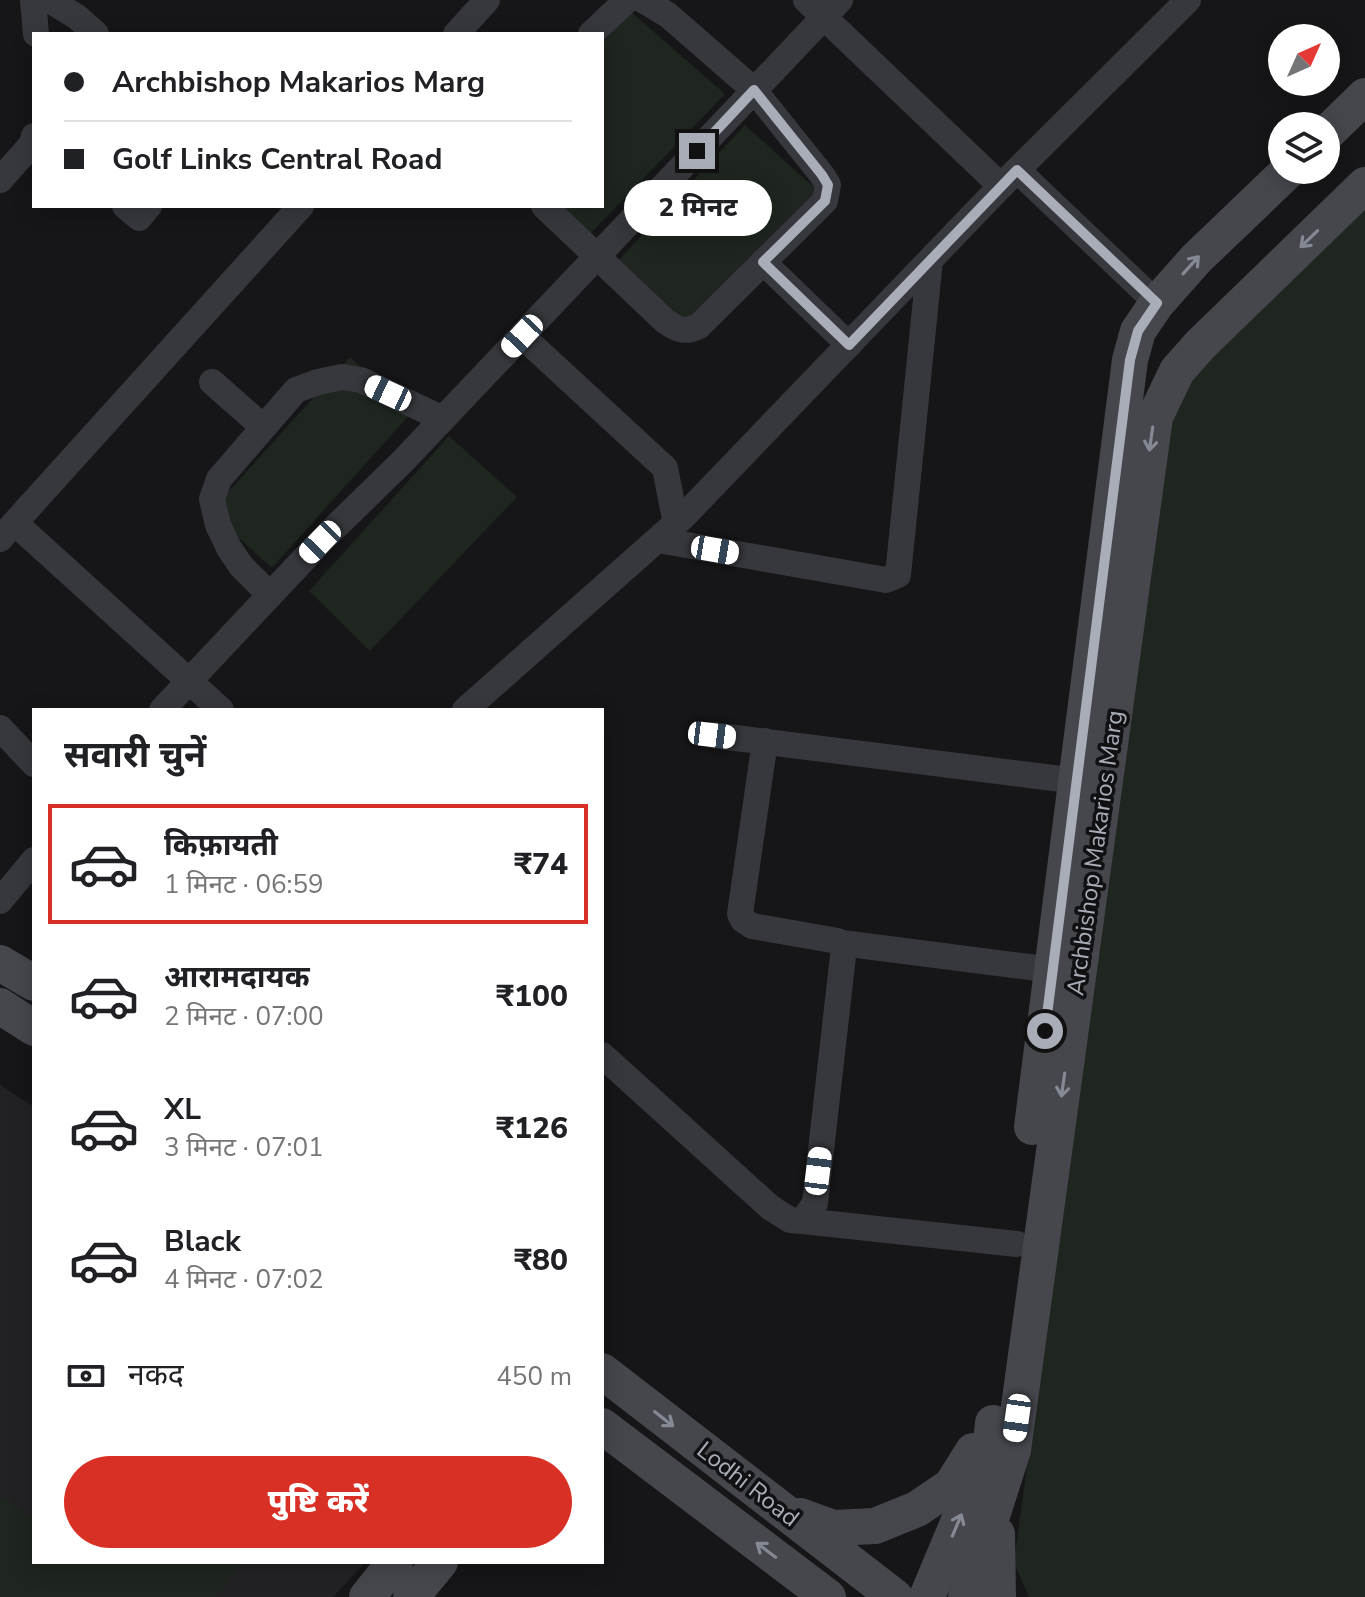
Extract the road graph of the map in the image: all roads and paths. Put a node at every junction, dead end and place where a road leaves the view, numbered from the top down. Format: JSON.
{"nodes":[{"id":1,"x":33,"y":0,"type":"edge"},
{"id":2,"x":49,"y":0,"type":"edge"},
{"id":3,"x":487,"y":0,"type":"edge"},
{"id":4,"x":627,"y":0,"type":"edge"},
{"id":5,"x":643,"y":0,"type":"edge"},
{"id":6,"x":1188,"y":0,"type":"edge"},
{"id":7,"x":823,"y":6,"type":"edge"},
{"id":8,"x":36,"y":32,"type":"edge"},
{"id":9,"x":94,"y":32,"type":"edge"},
{"id":10,"x":458,"y":32,"type":"edge"},
{"id":11,"x":593,"y":32,"type":"edge"},
{"id":12,"x":754,"y":90,"type":"junction"},
{"id":13,"x":1365,"y":96,"type":"edge"},
{"id":14,"x":1340,"y":120,"type":"edge"},
{"id":15,"x":32,"y":144,"type":"edge"},
{"id":16,"x":1009,"y":178,"type":"junction"},
{"id":17,"x":0,"y":180,"type":"edge"},
{"id":18,"x":1274,"y":184,"type":"edge"},
{"id":19,"x":1365,"y":185,"type":"edge"},
{"id":20,"x":127,"y":208,"type":"edge"},
{"id":21,"x":147,"y":208,"type":"edge"},
{"id":22,"x":299,"y":208,"type":"edge"},
{"id":23,"x":546,"y":208,"type":"edge"},
{"id":24,"x":598,"y":256,"type":"junction"},
{"id":25,"x":930,"y":260,"type":"junction"},
{"id":26,"x":763,"y":262,"type":"junction"},
{"id":27,"x":1157,"y":303,"type":"junction"},
{"id":28,"x":522,"y":336,"type":"junction"},
{"id":29,"x":849,"y":345,"type":"junction"},
{"id":30,"x":212,"y":382,"type":"dead end"},
{"id":31,"x":443,"y":419,"type":"junction"},
{"id":32,"x":263,"y":427,"type":"junction"},
{"id":33,"x":7,"y":531,"type":"edge"},
{"id":34,"x":667,"y":532,"type":"junction"},
{"id":35,"x":270,"y":595,"type":"junction"},
{"id":36,"x":188,"y":681,"type":"junction"},
{"id":37,"x":164,"y":708,"type":"edge"},
{"id":38,"x":219,"y":708,"type":"edge"},
{"id":39,"x":467,"y":708,"type":"edge"},
{"id":40,"x":0,"y":728,"type":"edge"},
{"id":41,"x":712,"y":735,"type":"dead end"},
{"id":42,"x":765,"y":741,"type":"junction"},
{"id":43,"x":32,"y":762,"type":"edge"},
{"id":44,"x":1091,"y":783,"type":"junction"},
{"id":45,"x":32,"y":862,"type":"edge"},
{"id":46,"x":0,"y":901,"type":"edge"},
{"id":47,"x":842,"y":943,"type":"junction"},
{"id":48,"x":0,"y":963,"type":"edge"},
{"id":49,"x":1053,"y":970,"type":"junction"},
{"id":50,"x":32,"y":982,"type":"edge"},
{"id":51,"x":0,"y":1006,"type":"edge"},
{"id":52,"x":32,"y":1027,"type":"edge"},
{"id":53,"x":604,"y":1057,"type":"edge"},
{"id":54,"x":803,"y":1221,"type":"junction"},
{"id":55,"x":1017,"y":1244,"type":"junction"},
{"id":56,"x":604,"y":1373,"type":"edge"},
{"id":57,"x":994,"y":1419,"type":"junction"},
{"id":58,"x":604,"y":1428,"type":"edge"},
{"id":59,"x":1013,"y":1450,"type":"junction"},
{"id":60,"x":780,"y":1509,"type":"junction"},
{"id":61,"x":393,"y":1564,"type":"edge"},
{"id":62,"x":438,"y":1564,"type":"edge"},
{"id":63,"x":367,"y":1597,"type":"edge"},
{"id":64,"x":411,"y":1597,"type":"edge"},
{"id":65,"x":828,"y":1597,"type":"edge"},
{"id":66,"x":895,"y":1597,"type":"edge"},
{"id":67,"x":927,"y":1597,"type":"edge"},
{"id":68,"x":966,"y":1597,"type":"edge"},
{"id":69,"x":998,"y":1597,"type":"edge"}],
"edges":[{"from":1,"to":8,"type":"street"},
{"from":2,"to":9,"type":"street"},
{"from":3,"to":10,"type":"street"},
{"from":4,"to":11,"type":"street"},
{"from":5,"to":12,"type":"street"},
{"from":6,"to":16,"type":"street"},
{"from":7,"to":12,"type":"street"},
{"from":7,"to":16,"type":"street"},
{"from":12,"to":24,"type":"street"},
{"from":12,"to":26,"type":"street"},
{"from":13,"to":14,"type":"street"},
{"from":15,"to":17,"type":"street"},
{"from":16,"to":25,"type":"street"},
{"from":16,"to":27,"type":"street"},
{"from":27,"to":18,"type":"street","name":"Archbishop Makarios Marg","one_way":true},
{"from":19,"to":44,"type":"street","name":"Archbishop Makarios Marg","one_way":true},
{"from":20,"to":21,"type":"street"},
{"from":22,"to":33,"type":"street"},
{"from":23,"to":24,"type":"street"},
{"from":24,"to":26,"type":"street"},
{"from":24,"to":28,"type":"street"},
{"from":25,"to":29,"type":"street"},
{"from":25,"to":34,"type":"street"},
{"from":26,"to":29,"type":"street"},
{"from":27,"to":44,"type":"street","name":"Archbishop Makarios Marg"},
{"from":28,"to":31,"type":"street"},
{"from":28,"to":34,"type":"street"},
{"from":29,"to":34,"type":"street"},
{"from":30,"to":32,"type":"street"},
{"from":31,"to":32,"type":"street"},
{"from":31,"to":35,"type":"street"},
{"from":32,"to":35,"type":"street"},
{"from":33,"to":36,"type":"street"},
{"from":34,"to":39,"type":"street"},
{"from":35,"to":36,"type":"street"},
{"from":36,"to":37,"type":"street"},
{"from":36,"to":38,"type":"street"},
{"from":40,"to":43,"type":"street"},
{"from":41,"to":42,"type":"street"},
{"from":42,"to":44,"type":"street"},
{"from":42,"to":47,"type":"street"},
{"from":44,"to":49,"type":"street","name":"Archbishop Makarios Marg"},
{"from":44,"to":59,"type":"street","name":"Archbishop Makarios Marg","one_way":true},
{"from":45,"to":46,"type":"street"},
{"from":47,"to":49,"type":"street"},
{"from":47,"to":54,"type":"street"},
{"from":48,"to":50,"type":"street"},
{"from":49,"to":55,"type":"street","name":"Archbishop Makarios Marg"},
{"from":51,"to":52,"type":"street"},
{"from":53,"to":54,"type":"street"},
{"from":54,"to":55,"type":"street"},
{"from":55,"to":57,"type":"street","name":"Archbishop Makarios Marg"},
{"from":56,"to":60,"type":"street","name":"Lodhi Road","one_way":true},
{"from":57,"to":60,"type":"street"},
{"from":67,"to":57,"type":"street","name":"Archbishop Makarios Marg","one_way":true},
{"from":65,"to":58,"type":"street","name":"Lodhi Road","one_way":true},
{"from":59,"to":68,"type":"street","name":"Archbishop Makarios Marg"},
{"from":59,"to":69,"type":"street"},
{"from":60,"to":66,"type":"street","name":"Lodhi Road"},
{"from":61,"to":63,"type":"street"},
{"from":62,"to":64,"type":"street"}]}
